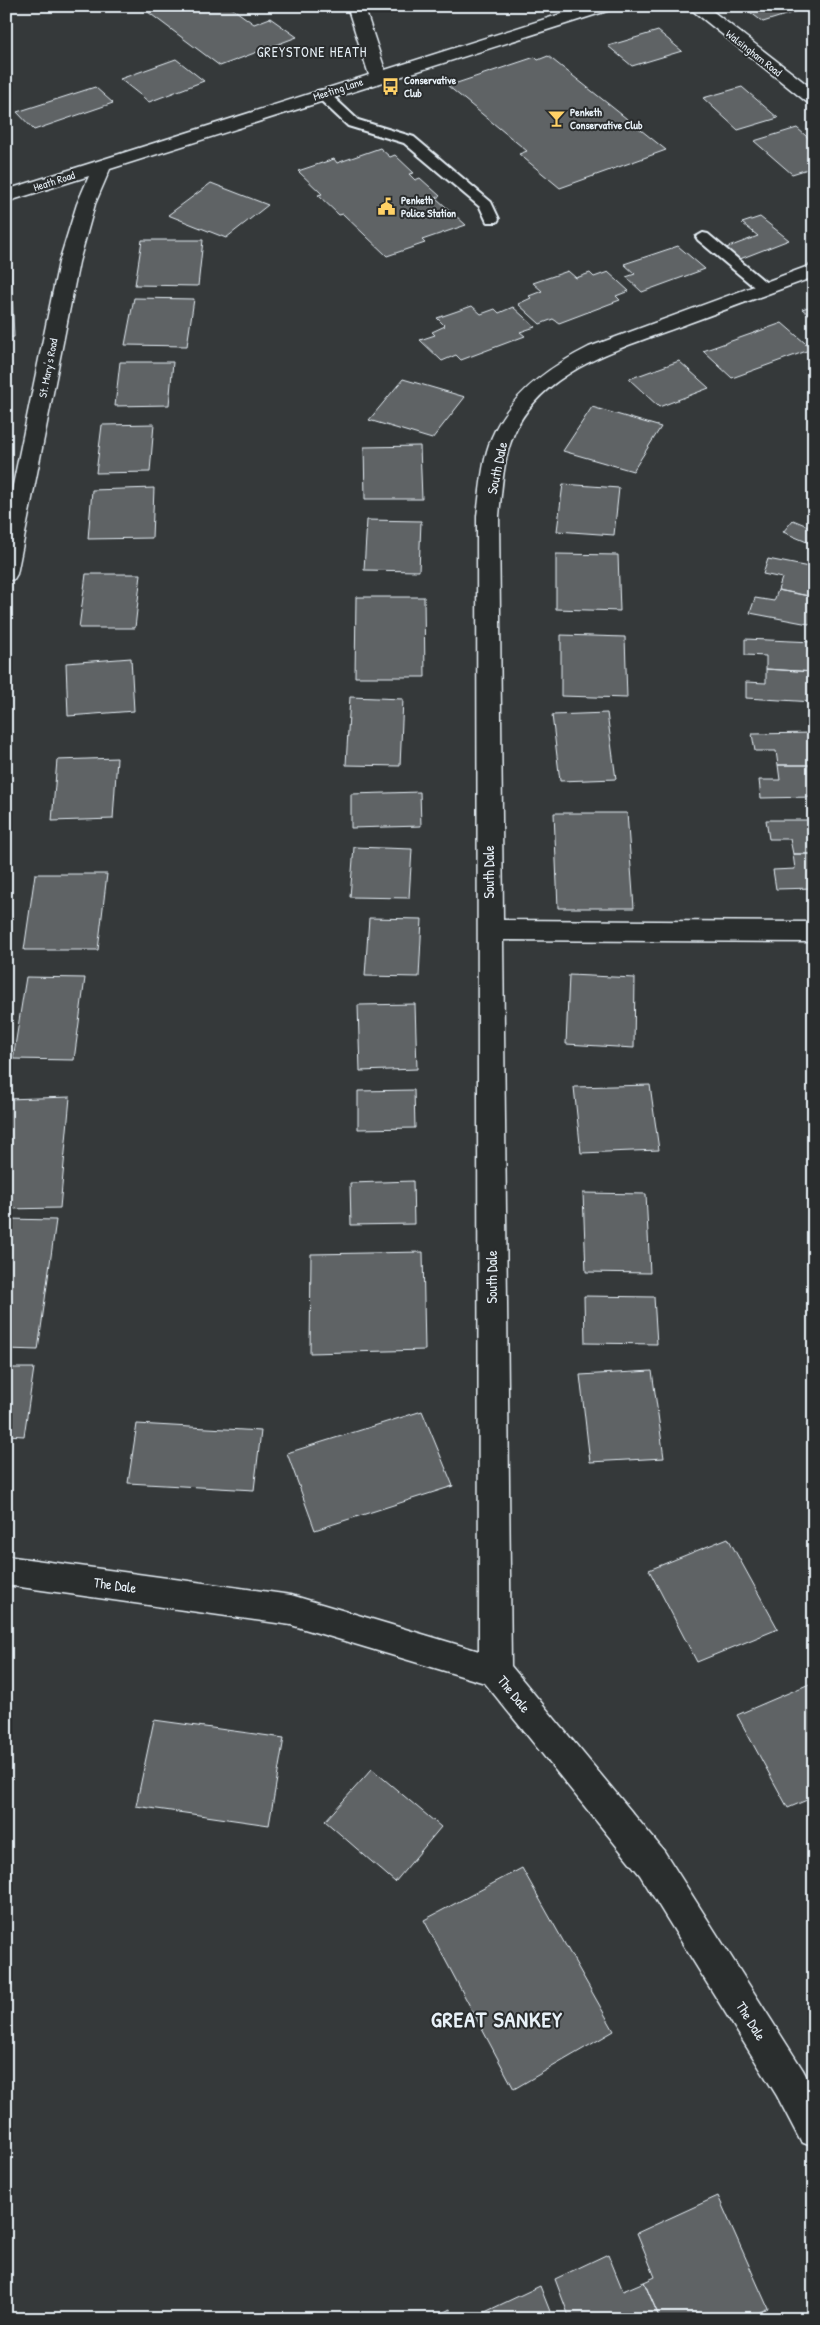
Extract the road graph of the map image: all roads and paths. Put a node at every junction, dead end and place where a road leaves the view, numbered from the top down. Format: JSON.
{"nodes":[{"id":1,"x":355,"y":6,"type":"edge"},
{"id":2,"x":604,"y":6,"type":"edge"},
{"id":3,"x":695,"y":6,"type":"edge"},
{"id":4,"x":378,"y":77,"type":"junction"},
{"id":5,"x":322,"y":94,"type":"junction"},
{"id":6,"x":814,"y":99,"type":"edge"},
{"id":7,"x":102,"y":166,"type":"junction"},
{"id":8,"x":6,"y":196,"type":"edge"},
{"id":9,"x":492,"y":219,"type":"dead end"},
{"id":10,"x":703,"y":237,"type":"dead end"},
{"id":11,"x":814,"y":270,"type":"edge"},
{"id":12,"x":764,"y":288,"type":"junction"},
{"id":13,"x":6,"y":574,"type":"edge"},
{"id":14,"x":490,"y":930,"type":"junction"},
{"id":15,"x":814,"y":932,"type":"edge"},
{"id":16,"x":6,"y":1570,"type":"edge"},
{"id":17,"x":495,"y":1671,"type":"junction"},
{"id":18,"x":814,"y":2129,"type":"edge"}],
"edges":[{"from":1,"to":4,"type":"street"},
{"from":2,"to":4,"type":"street","name":"Meeting Lane"},
{"from":3,"to":6,"type":"street","name":"Walsingham Road"},
{"from":4,"to":5,"type":"street","name":"Meeting Lane"},
{"from":5,"to":7,"type":"street","name":"Meeting Lane"},
{"from":5,"to":9,"type":"lane"},
{"from":7,"to":8,"type":"street","name":"Heath Road"},
{"from":7,"to":13,"type":"street","name":"St. Mary's Road"},
{"from":10,"to":12,"type":"lane"},
{"from":11,"to":12,"type":"street","name":"South Dale"},
{"from":12,"to":14,"type":"street","name":"South Dale"},
{"from":14,"to":15,"type":"street"},
{"from":14,"to":17,"type":"street","name":"South Dale"},
{"from":16,"to":17,"type":"street","name":"The Dale"},
{"from":17,"to":18,"type":"street","name":"The Dale"}]}
